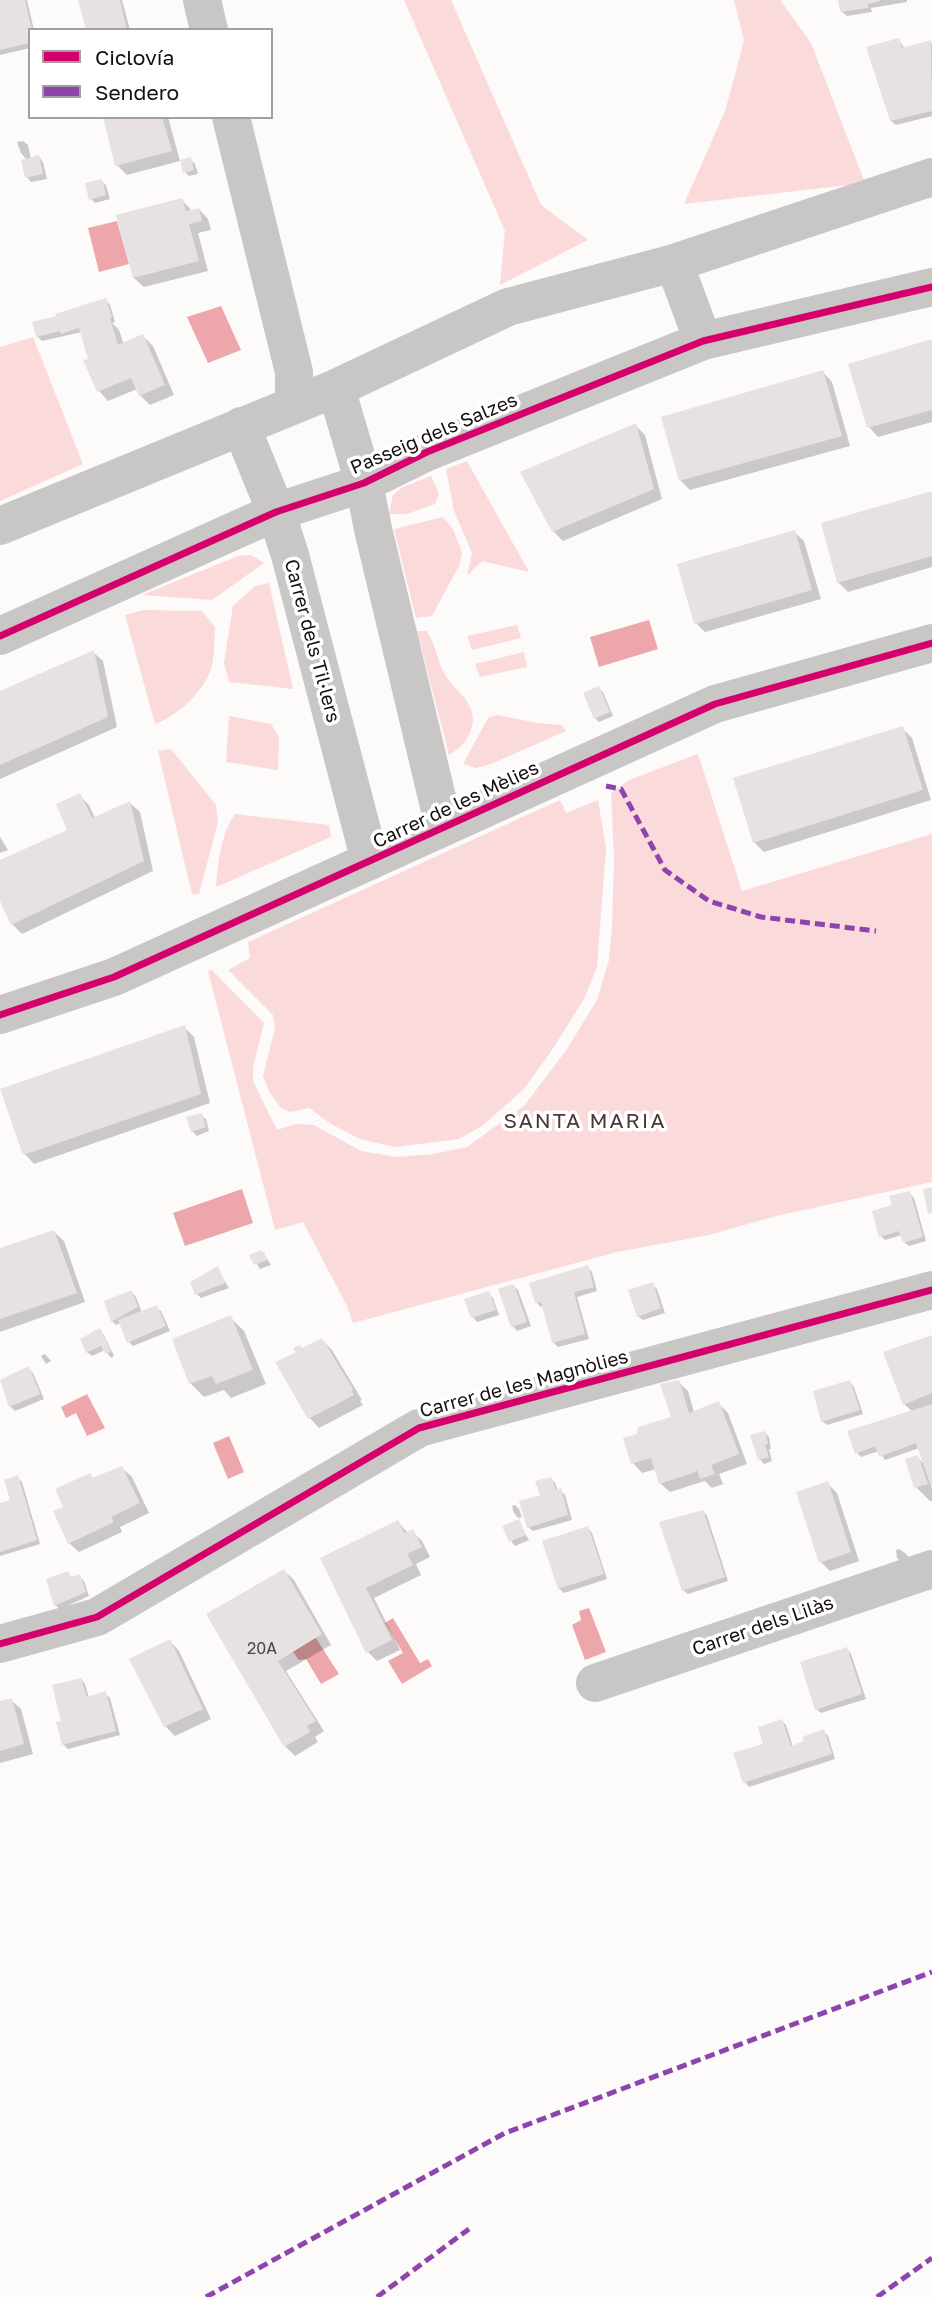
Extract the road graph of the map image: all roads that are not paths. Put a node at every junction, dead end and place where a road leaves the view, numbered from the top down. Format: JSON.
{"nodes":[{"id":1,"x":202,"y":0,"type":"edge"},
{"id":2,"x":209,"y":28,"type":"edge"},
{"id":3,"x":231,"y":119,"type":"edge"},
{"id":4,"x":932,"y":177,"type":"edge"},
{"id":5,"x":674,"y":262,"type":"junction"},
{"id":6,"x":932,"y":287,"type":"edge"},
{"id":7,"x":703,"y":341,"type":"junction"},
{"id":8,"x":336,"y":388,"type":"junction"},
{"id":9,"x":294,"y":403,"type":"junction"},
{"id":10,"x":241,"y":426,"type":"junction"},
{"id":11,"x":364,"y":483,"type":"junction"},
{"id":12,"x":276,"y":512,"type":"junction"},
{"id":13,"x":0,"y":526,"type":"edge"},
{"id":14,"x":0,"y":636,"type":"edge"},
{"id":15,"x":932,"y":643,"type":"edge"},
{"id":16,"x":444,"y":827,"type":"junction"},
{"id":17,"x":370,"y":861,"type":"junction"},
{"id":18,"x":0,"y":1015,"type":"edge"},
{"id":19,"x":932,"y":1290,"type":"edge"},
{"id":20,"x":932,"y":1569,"type":"edge"},
{"id":21,"x":0,"y":1644,"type":"edge"},
{"id":22,"x":594,"y":1684,"type":"dead end"}],
"edges":[{"from":1,"to":2,"type":"street"},
{"from":3,"to":9,"type":"street"},
{"from":4,"to":5,"type":"street"},
{"from":5,"to":7,"type":"street"},
{"from":5,"to":8,"type":"street"},
{"from":6,"to":7,"type":"street","name":"Passeig dels Salzes"},
{"from":7,"to":11,"type":"street","name":"Passeig dels Salzes"},
{"from":8,"to":9,"type":"street"},
{"from":8,"to":11,"type":"street"},
{"from":9,"to":10,"type":"street"},
{"from":10,"to":12,"type":"street","name":"Carrer dels Til·lers"},
{"from":10,"to":13,"type":"street"},
{"from":11,"to":12,"type":"street","name":"Passeig dels Salzes"},
{"from":11,"to":16,"type":"street"},
{"from":12,"to":14,"type":"street","name":"Passeig dels Salzes"},
{"from":12,"to":17,"type":"street","name":"Carrer dels Til·lers"},
{"from":15,"to":16,"type":"street","name":"Carrer de les Mèlies"},
{"from":16,"to":17,"type":"street","name":"Carrer de les Mèlies"},
{"from":17,"to":18,"type":"street","name":"Carrer de les Mèlies"},
{"from":19,"to":21,"type":"street","name":"Carrer de les Magnòlies"},
{"from":20,"to":22,"type":"street","name":"Carrer dels Lilàs"}]}
